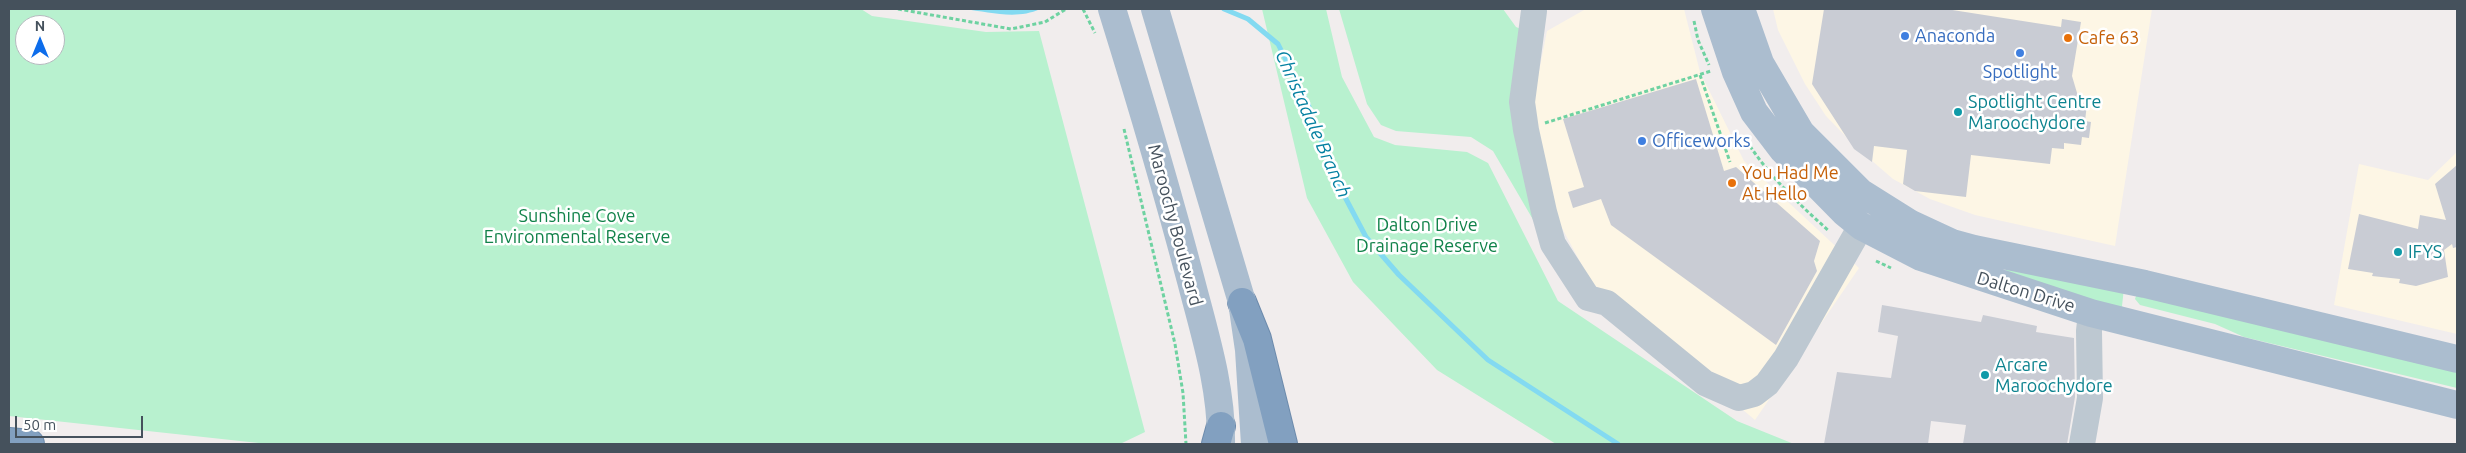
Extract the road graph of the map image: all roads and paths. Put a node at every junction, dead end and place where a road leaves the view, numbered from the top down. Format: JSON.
{"nodes":[{"id":1,"x":898,"y":9,"type":"edge"},
{"id":2,"x":1066,"y":9,"type":"edge"},
{"id":3,"x":1083,"y":9,"type":"edge"},
{"id":4,"x":1112,"y":9,"type":"edge"},
{"id":5,"x":1155,"y":9,"type":"edge"},
{"id":6,"x":1715,"y":9,"type":"edge"},
{"id":7,"x":1741,"y":9,"type":"edge"},
{"id":8,"x":1536,"y":13,"type":"edge"},
{"id":9,"x":1099,"y":40,"type":"dead end"},
{"id":10,"x":1711,"y":71,"type":"dead end"},
{"id":11,"x":1700,"y":75,"type":"junction"},
{"id":12,"x":1122,"y":123,"type":"dead end"},
{"id":13,"x":1542,"y":124,"type":"dead end"},
{"id":14,"x":1730,"y":162,"type":"dead end"},
{"id":15,"x":1911,"y":224,"type":"junction"},
{"id":16,"x":1861,"y":226,"type":"junction"},
{"id":17,"x":1964,"y":273,"type":"junction"},
{"id":18,"x":2145,"y":284,"type":"junction"},
{"id":19,"x":1242,"y":302,"type":"junction"},
{"id":20,"x":2091,"y":313,"type":"junction"},
{"id":21,"x":2237,"y":350,"type":"junction"},
{"id":22,"x":2457,"y":359,"type":"edge"},
{"id":23,"x":2457,"y":405,"type":"edge"},
{"id":24,"x":1220,"y":438,"type":"edge"},
{"id":25,"x":9,"y":442,"type":"edge"},
{"id":26,"x":30,"y":444,"type":"edge"},
{"id":27,"x":1186,"y":444,"type":"edge"},
{"id":28,"x":1255,"y":444,"type":"edge"},
{"id":29,"x":1283,"y":444,"type":"edge"},
{"id":30,"x":2082,"y":444,"type":"edge"}],
"edges":[{"from":1,"to":2,"type":"path"},
{"from":3,"to":9,"type":"path"},
{"from":4,"to":24,"type":"main road","name":"Maroochy Boulevard"},
{"from":5,"to":19,"type":"main road"},
{"from":6,"to":16,"type":"main road","name":"Dalton Drive"},
{"from":7,"to":15,"type":"main road","name":"Dalton Drive"},
{"from":8,"to":16,"type":"street"},
{"from":10,"to":11,"type":"path"},
{"from":11,"to":13,"type":"path"},
{"from":11,"to":14,"type":"path"},
{"from":12,"to":27,"type":"path"},
{"from":15,"to":17,"type":"main road"},
{"from":15,"to":18,"type":"main road","name":"Dalton Drive"},
{"from":16,"to":17,"type":"main road","name":"Dalton Drive"},
{"from":17,"to":20,"type":"main road","name":"Dalton Drive"},
{"from":18,"to":21,"type":"main road"},
{"from":18,"to":22,"type":"main road","name":"Dalton Drive"},
{"from":19,"to":28,"type":"main road"},
{"from":19,"to":29,"type":"highway"},
{"from":20,"to":21,"type":"main road","name":"Dalton Drive"},
{"from":20,"to":30,"type":"street"},
{"from":21,"to":23,"type":"main road","name":"Dalton Drive"},
{"from":25,"to":26,"type":"highway"}]}
